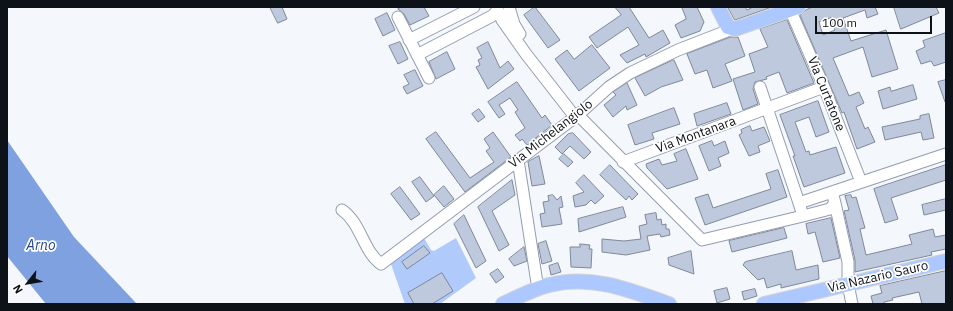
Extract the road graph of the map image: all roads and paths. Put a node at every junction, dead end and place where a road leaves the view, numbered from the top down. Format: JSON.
{"nodes":[{"id":1,"x":474,"y":7,"type":"edge"},
{"id":2,"x":718,"y":7,"type":"edge"},
{"id":3,"x":793,"y":8,"type":"edge"},
{"id":4,"x":501,"y":9,"type":"edge"},
{"id":5,"x":398,"y":17,"type":"dead end"},
{"id":6,"x":732,"y":29,"type":"junction"},
{"id":7,"x":409,"y":40,"type":"junction"},
{"id":8,"x":417,"y":55,"type":"junction"},
{"id":9,"x":429,"y":78,"type":"dead end"},
{"id":10,"x":760,"y":87,"type":"dead end"},
{"id":11,"x":824,"y":87,"type":"junction"},
{"id":12,"x":768,"y":109,"type":"junction"},
{"id":13,"x":578,"y":116,"type":"junction"},
{"id":14,"x":946,"y":154,"type":"edge"},
{"id":15,"x":518,"y":160,"type":"junction"},
{"id":16,"x":623,"y":162,"type":"junction"},
{"id":17,"x":861,"y":182,"type":"junction"},
{"id":18,"x":832,"y":192,"type":"junction"},
{"id":19,"x":799,"y":203,"type":"junction"},
{"id":20,"x":835,"y":203,"type":"junction"},
{"id":21,"x":342,"y":210,"type":"dead end"},
{"id":22,"x":803,"y":216,"type":"junction"},
{"id":23,"x":946,"y":261,"type":"edge"},
{"id":24,"x":537,"y":283,"type":"dead end"},
{"id":25,"x":848,"y":284,"type":"junction"},
{"id":26,"x":503,"y":304,"type":"edge"},
{"id":27,"x":669,"y":304,"type":"edge"},
{"id":28,"x":764,"y":304,"type":"edge"},
{"id":29,"x":852,"y":304,"type":"edge"}],
"edges":[{"from":1,"to":7,"type":"street"},
{"from":2,"to":6,"type":"main road"},
{"from":3,"to":6,"type":"main road","name":"Via Michelangiolo"},
{"from":3,"to":11,"type":"street","name":"Via Curtatone"},
{"from":4,"to":8,"type":"street"},
{"from":4,"to":13,"type":"street"},
{"from":5,"to":7,"type":"street"},
{"from":6,"to":13,"type":"street","name":"Via Michelangiolo"},
{"from":7,"to":8,"type":"street"},
{"from":8,"to":9,"type":"street"},
{"from":10,"to":12,"type":"street"},
{"from":11,"to":12,"type":"street","name":"Via Montanara"},
{"from":11,"to":17,"type":"street","name":"Via Curtatone"},
{"from":12,"to":16,"type":"street","name":"Via Montanara"},
{"from":12,"to":19,"type":"street"},
{"from":13,"to":15,"type":"street","name":"Via Michelangiolo"},
{"from":13,"to":16,"type":"street"},
{"from":14,"to":17,"type":"street"},
{"from":15,"to":21,"type":"street","name":"Via Michelangiolo"},
{"from":15,"to":24,"type":"street"},
{"from":16,"to":22,"type":"street"},
{"from":17,"to":18,"type":"street"},
{"from":18,"to":19,"type":"street"},
{"from":18,"to":20,"type":"street"},
{"from":19,"to":22,"type":"street"},
{"from":20,"to":22,"type":"street"},
{"from":20,"to":25,"type":"street"},
{"from":23,"to":25,"type":"main road","name":"Via Nazario Sauro"},
{"from":25,"to":28,"type":"main road","name":"Via Nazario Sauro"},
{"from":25,"to":29,"type":"street"},
{"from":26,"to":27,"type":"main road"}]}
